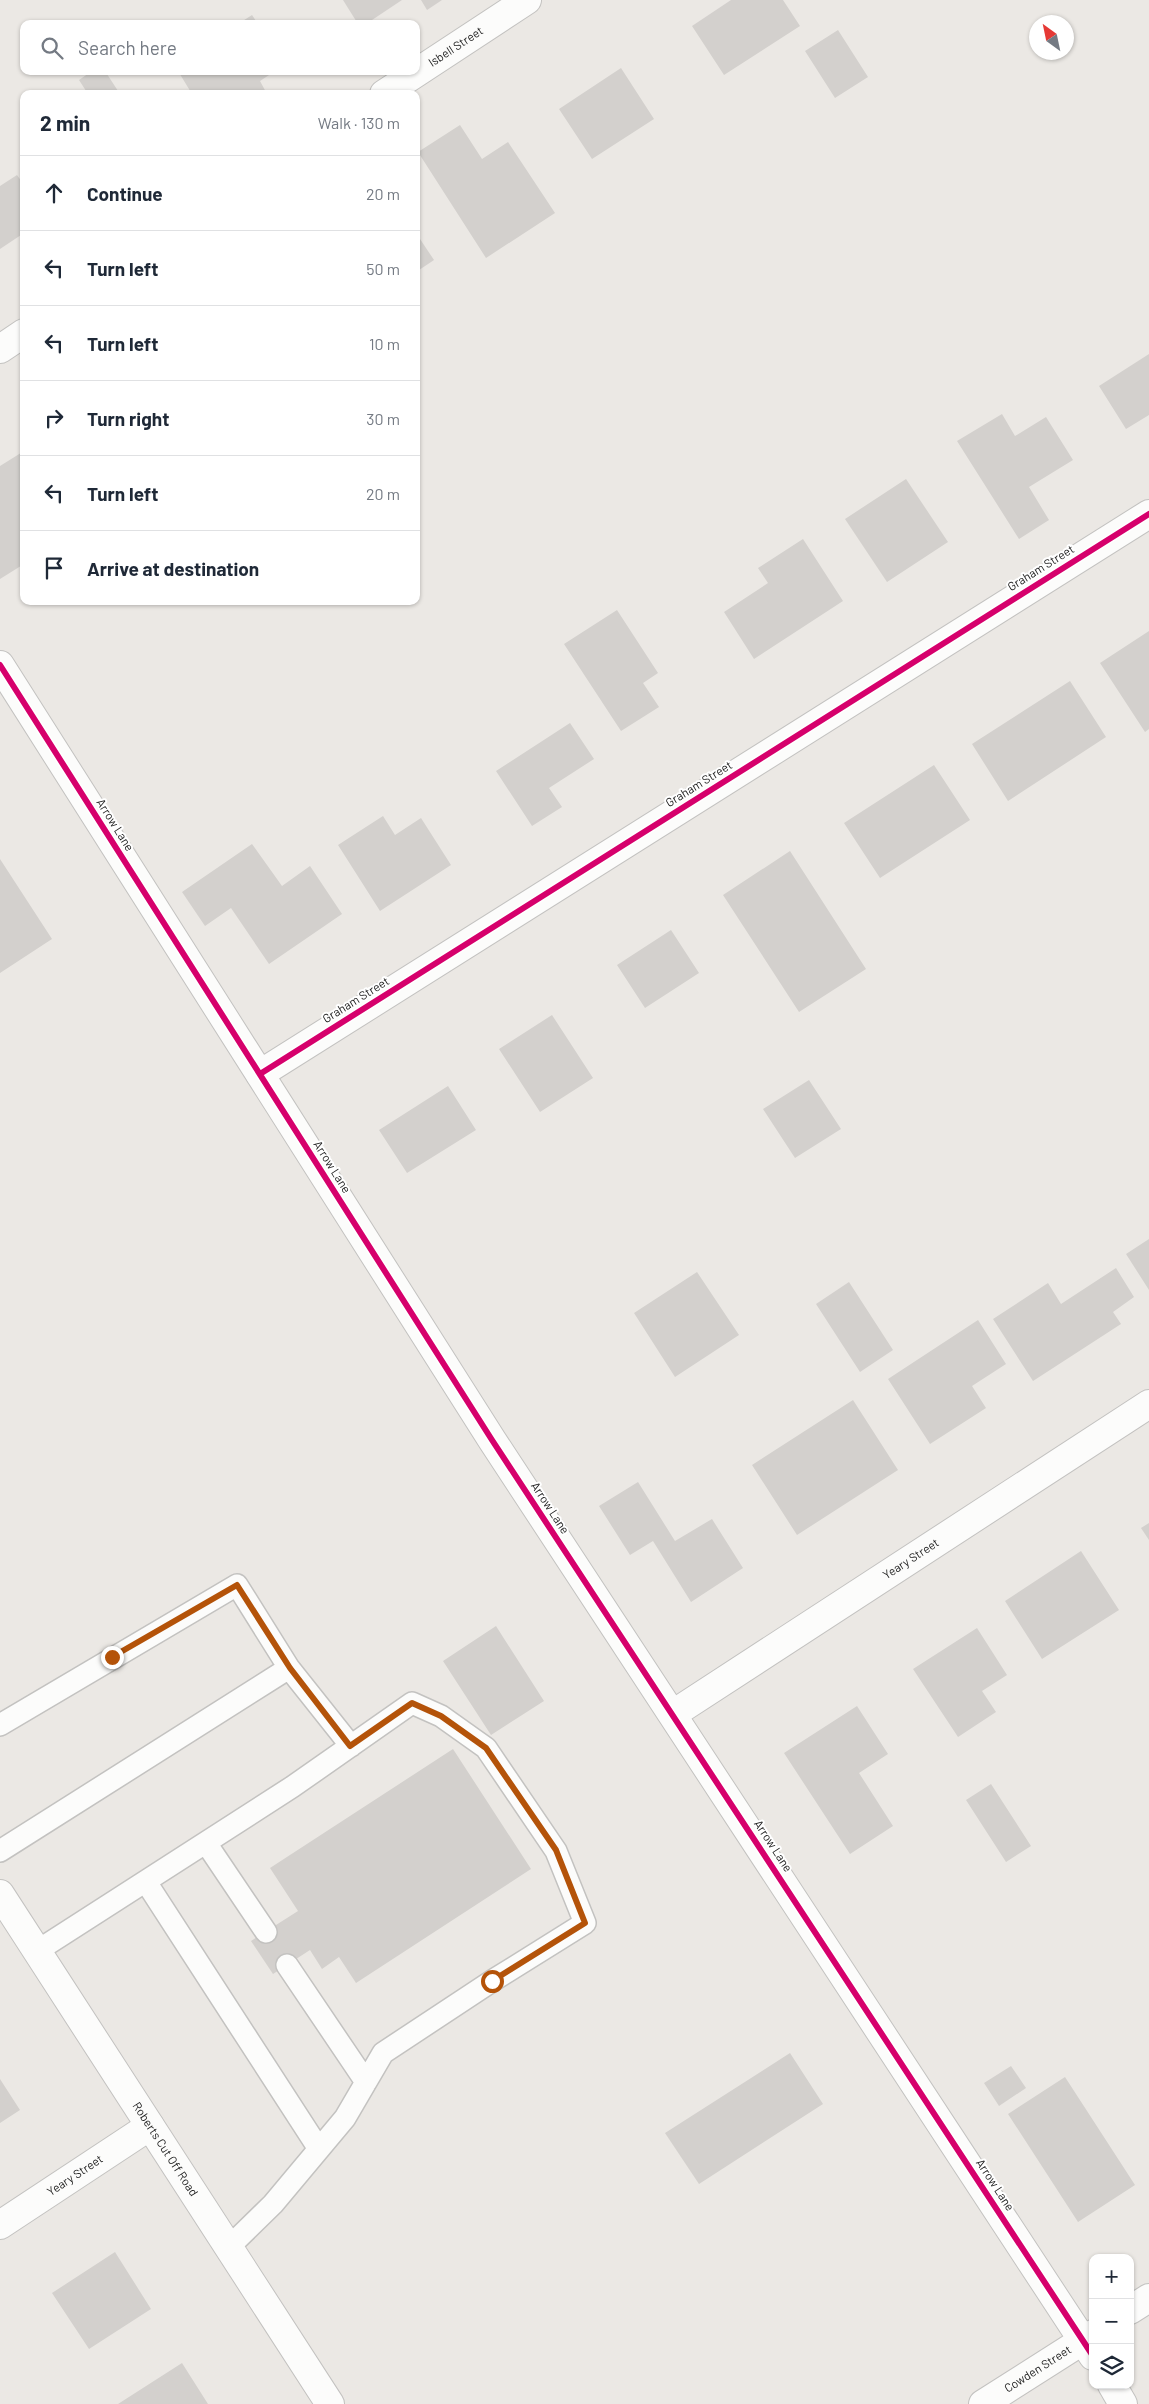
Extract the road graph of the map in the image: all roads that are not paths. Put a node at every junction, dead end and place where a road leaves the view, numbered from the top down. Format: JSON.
{"nodes":[{"id":1,"x":528,"y":0,"type":"edge"},
{"id":2,"x":420,"y":70,"type":"edge"},
{"id":3,"x":413,"y":75,"type":"edge"},
{"id":4,"x":390,"y":90,"type":"edge"},
{"id":5,"x":20,"y":336,"type":"edge"},
{"id":6,"x":0,"y":349,"type":"edge"},
{"id":7,"x":1149,"y":514,"type":"edge"},
{"id":8,"x":0,"y":665,"type":"edge"},
{"id":9,"x":260,"y":1074,"type":"junction"},
{"id":10,"x":1149,"y":1404,"type":"edge"},
{"id":11,"x":290,"y":1668,"type":"junction"},
{"id":12,"x":673,"y":1714,"type":"junction"},
{"id":13,"x":0,"y":1725,"type":"edge"},
{"id":14,"x":350,"y":1746,"type":"junction"},
{"id":15,"x":206,"y":1843,"type":"junction"},
{"id":16,"x":0,"y":1850,"type":"edge"},
{"id":17,"x":146,"y":1882,"type":"junction"},
{"id":18,"x":0,"y":1894,"type":"edge"},
{"id":19,"x":266,"y":1932,"type":"dead end"},
{"id":20,"x":37,"y":1951,"type":"junction"},
{"id":21,"x":287,"y":1965,"type":"dead end"},
{"id":22,"x":366,"y":2082,"type":"junction"},
{"id":23,"x":150,"y":2126,"type":"junction"},
{"id":24,"x":319,"y":2149,"type":"junction"},
{"id":25,"x":0,"y":2225,"type":"edge"},
{"id":26,"x":229,"y":2247,"type":"junction"},
{"id":27,"x":1149,"y":2298,"type":"edge"},
{"id":28,"x":1134,"y":2307,"type":"edge"},
{"id":29,"x":1089,"y":2341,"type":"edge"},
{"id":30,"x":1089,"y":2344,"type":"edge"},
{"id":31,"x":1115,"y":2389,"type":"edge"},
{"id":32,"x":330,"y":2404,"type":"edge"},
{"id":33,"x":983,"y":2404,"type":"edge"},
{"id":34,"x":1124,"y":2404,"type":"edge"}],
"edges":[{"from":1,"to":2,"type":"street","name":"Isbell Street"},
{"from":3,"to":4,"type":"street","name":"Isbell Street"},
{"from":5,"to":6,"type":"street"},
{"from":7,"to":9,"type":"street","name":"Graham Street"},
{"from":8,"to":9,"type":"street","name":"Arrow Lane"},
{"from":9,"to":12,"type":"street","name":"Arrow Lane"},
{"from":10,"to":12,"type":"street","name":"Yeary Street"},
{"from":11,"to":13,"type":"lane"},
{"from":11,"to":14,"type":"lane"},
{"from":11,"to":16,"type":"lane"},
{"from":12,"to":29,"type":"street","name":"Arrow Lane"},
{"from":14,"to":15,"type":"lane"},
{"from":14,"to":22,"type":"lane"},
{"from":15,"to":17,"type":"lane"},
{"from":15,"to":19,"type":"lane"},
{"from":17,"to":20,"type":"lane"},
{"from":17,"to":24,"type":"lane"},
{"from":18,"to":20,"type":"street","name":"Roberts Cut Off Road"},
{"from":20,"to":23,"type":"street","name":"Roberts Cut Off Road"},
{"from":21,"to":22,"type":"lane"},
{"from":22,"to":24,"type":"lane"},
{"from":23,"to":25,"type":"street","name":"Yeary Street"},
{"from":23,"to":26,"type":"street","name":"Roberts Cut Off Road"},
{"from":24,"to":26,"type":"lane"},
{"from":26,"to":32,"type":"street","name":"Roberts Cut Off Road"},
{"from":27,"to":28,"type":"street"},
{"from":30,"to":33,"type":"street","name":"Cowden Street"},
{"from":31,"to":34,"type":"street"}]}
